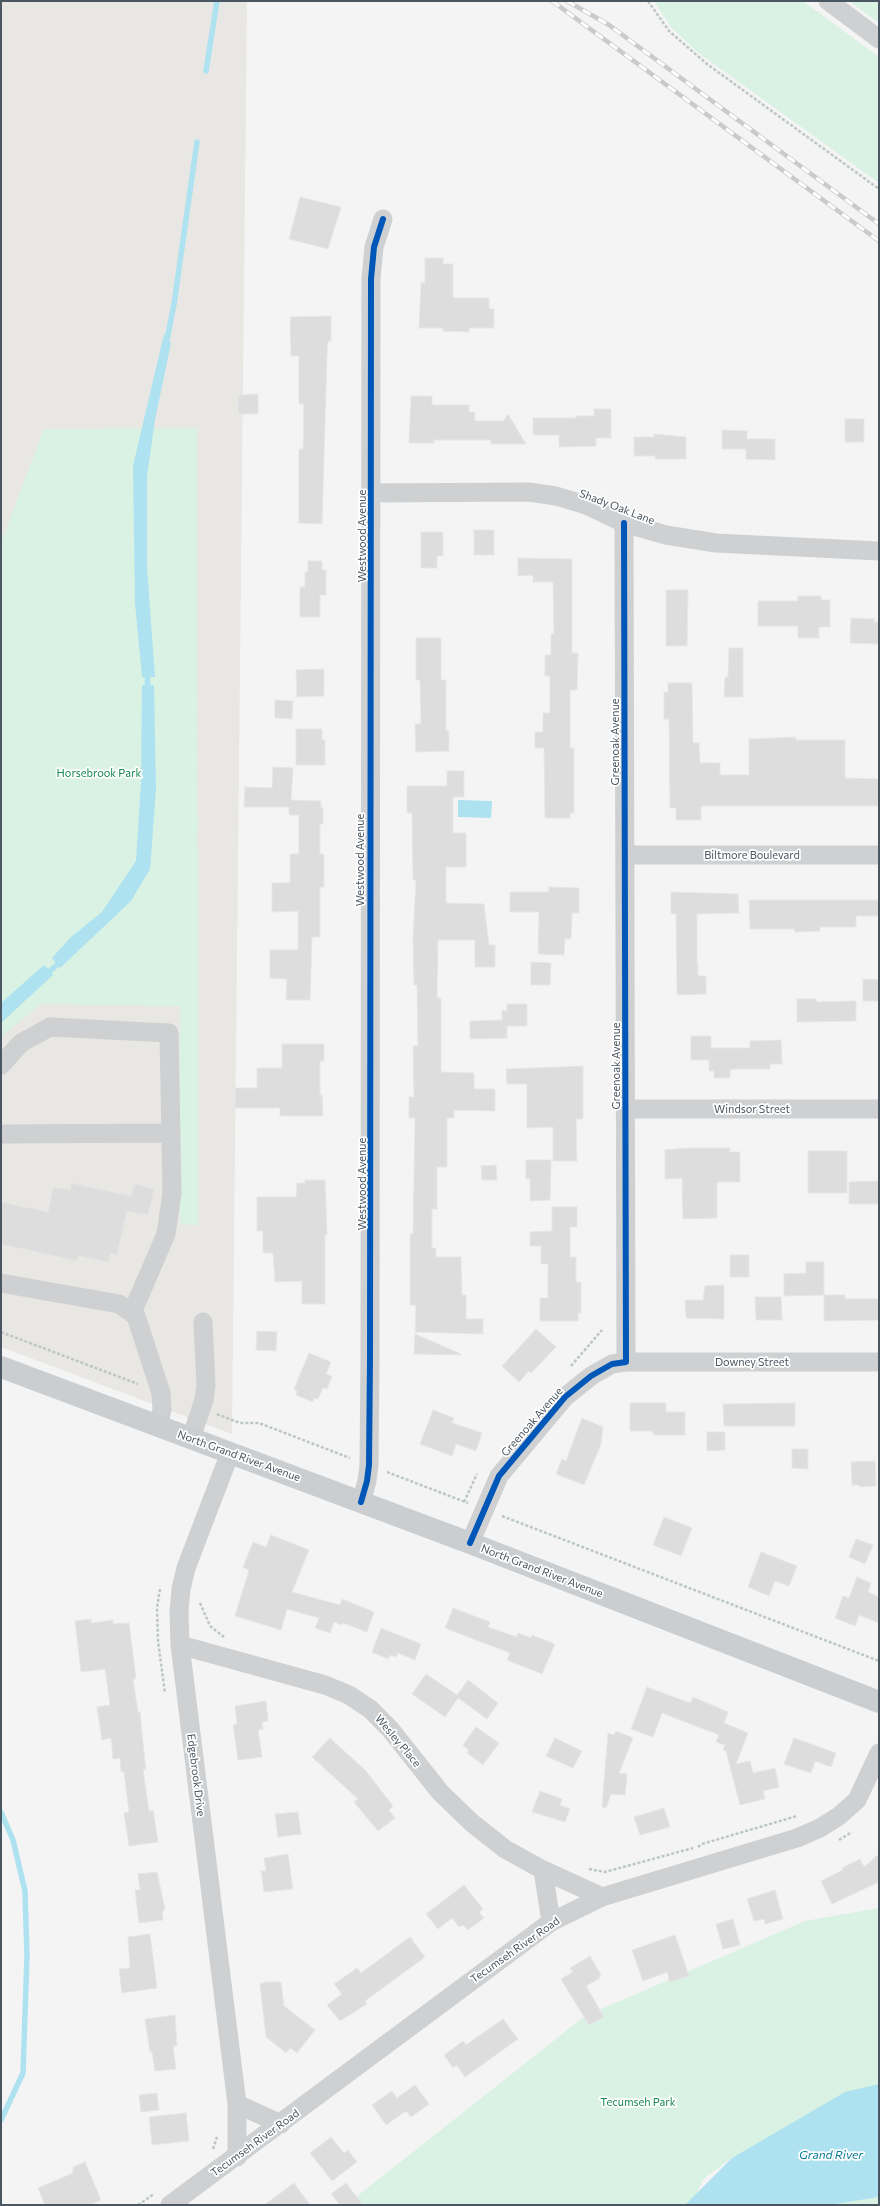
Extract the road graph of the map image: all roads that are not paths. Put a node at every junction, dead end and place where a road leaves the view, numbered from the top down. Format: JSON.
{"nodes":[{"id":1,"x":828,"y":1,"type":"edge"},
{"id":2,"x":879,"y":39,"type":"edge"},
{"id":3,"x":383,"y":220,"type":"dead end"},
{"id":4,"x":372,"y":493,"type":"junction"},
{"id":5,"x":624,"y":523,"type":"junction"},
{"id":6,"x":879,"y":551,"type":"edge"},
{"id":7,"x":625,"y":855,"type":"junction"},
{"id":8,"x":879,"y":855,"type":"edge"},
{"id":9,"x":1,"y":1066,"type":"edge"},
{"id":10,"x":626,"y":1108,"type":"junction"},
{"id":11,"x":879,"y":1109,"type":"edge"},
{"id":12,"x":171,"y":1133,"type":"junction"},
{"id":13,"x":1,"y":1134,"type":"edge"},
{"id":14,"x":1,"y":1283,"type":"edge"},
{"id":15,"x":132,"y":1313,"type":"junction"},
{"id":16,"x":203,"y":1322,"type":"dead end"},
{"id":17,"x":626,"y":1362,"type":"junction"},
{"id":18,"x":879,"y":1362,"type":"edge"},
{"id":19,"x":1,"y":1367,"type":"edge"},
{"id":20,"x":158,"y":1426,"type":"junction"},
{"id":21,"x":191,"y":1438,"type":"junction"},
{"id":22,"x":230,"y":1453,"type":"junction"},
{"id":23,"x":361,"y":1502,"type":"junction"},
{"id":24,"x":470,"y":1543,"type":"junction"},
{"id":25,"x":180,"y":1645,"type":"junction"},
{"id":26,"x":879,"y":1702,"type":"edge"},
{"id":27,"x":879,"y":1753,"type":"edge"},
{"id":28,"x":543,"y":1870,"type":"junction"},
{"id":29,"x":602,"y":1897,"type":"junction"},
{"id":30,"x":551,"y":1922,"type":"junction"},
{"id":31,"x":237,"y":2104,"type":"junction"},
{"id":32,"x":281,"y":2124,"type":"junction"},
{"id":33,"x":237,"y":2157,"type":"junction"},
{"id":34,"x":170,"y":2205,"type":"edge"}],
"edges":[{"from":1,"to":2,"type":"street"},
{"from":3,"to":4,"type":"street","name":"Westwood Avenue"},
{"from":4,"to":5,"type":"street","name":"Shady Oak Lane"},
{"from":4,"to":23,"type":"street","name":"Westwood Avenue"},
{"from":5,"to":6,"type":"street","name":"Shady Oak Lane"},
{"from":5,"to":7,"type":"street","name":"Greenoak Avenue"},
{"from":7,"to":8,"type":"street","name":"Biltmore Boulevard"},
{"from":7,"to":10,"type":"street","name":"Greenoak Avenue"},
{"from":9,"to":12,"type":"street"},
{"from":10,"to":11,"type":"street","name":"Windsor Street"},
{"from":10,"to":17,"type":"street","name":"Greenoak Avenue"},
{"from":12,"to":13,"type":"street"},
{"from":12,"to":15,"type":"street"},
{"from":14,"to":15,"type":"street"},
{"from":15,"to":20,"type":"street"},
{"from":16,"to":21,"type":"street"},
{"from":17,"to":18,"type":"street","name":"Downey Street"},
{"from":17,"to":24,"type":"street","name":"Greenoak Avenue"},
{"from":19,"to":20,"type":"main road","name":"North Grand River Avenue"},
{"from":20,"to":21,"type":"main road","name":"North Grand River Avenue"},
{"from":21,"to":22,"type":"main road","name":"North Grand River Avenue"},
{"from":22,"to":23,"type":"main road","name":"North Grand River Avenue"},
{"from":22,"to":25,"type":"street","name":"Edgebrook Drive"},
{"from":23,"to":24,"type":"main road","name":"North Grand River Avenue"},
{"from":24,"to":26,"type":"main road","name":"North Grand River Avenue"},
{"from":25,"to":28,"type":"street","name":"Wesley Place"},
{"from":25,"to":31,"type":"street","name":"Edgebrook Drive"},
{"from":27,"to":29,"type":"street","name":"Tecumseh River Road"},
{"from":28,"to":29,"type":"street","name":"Wesley Place"},
{"from":28,"to":30,"type":"street"},
{"from":29,"to":30,"type":"street","name":"Tecumseh River Road"},
{"from":30,"to":32,"type":"street","name":"Tecumseh River Road"},
{"from":31,"to":32,"type":"street"},
{"from":31,"to":33,"type":"street","name":"Edgebrook Drive"},
{"from":32,"to":33,"type":"street","name":"Tecumseh River Road"},
{"from":33,"to":34,"type":"street","name":"Tecumseh River Road"}]}
